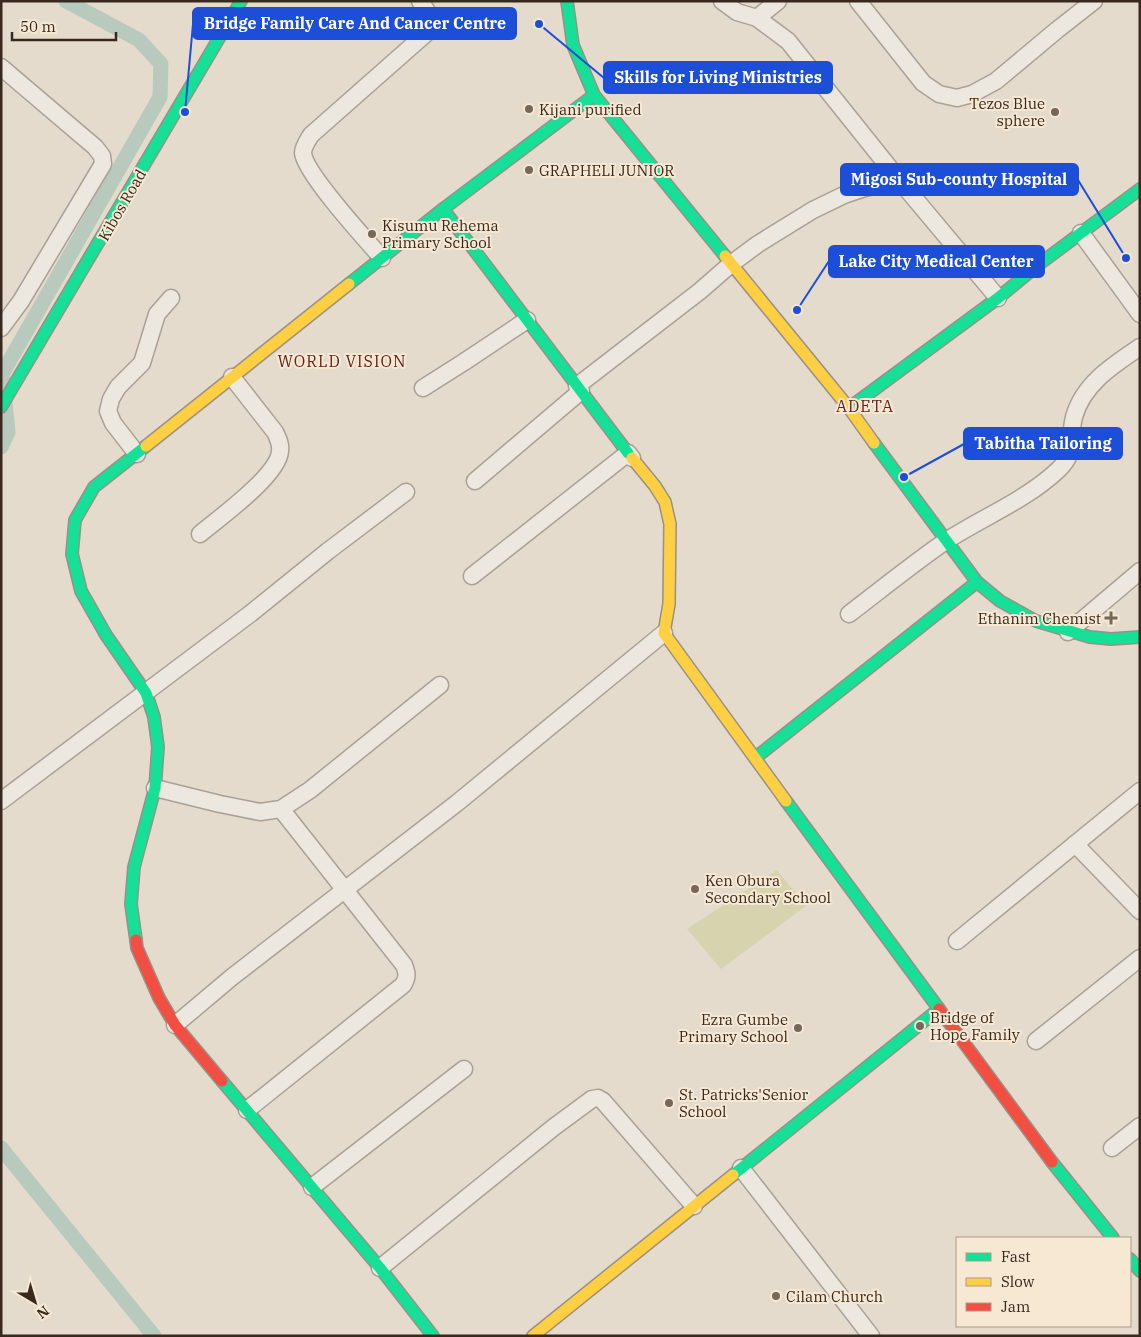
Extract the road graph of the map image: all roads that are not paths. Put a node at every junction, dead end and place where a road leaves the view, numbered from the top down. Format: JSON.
{"nodes":[{"id":1,"x":241,"y":1,"type":"edge"},
{"id":2,"x":420,"y":1,"type":"edge"},
{"id":3,"x":567,"y":1,"type":"edge"},
{"id":4,"x":722,"y":1,"type":"edge"},
{"id":5,"x":778,"y":1,"type":"edge"},
{"id":6,"x":858,"y":1,"type":"edge"},
{"id":7,"x":1094,"y":1,"type":"edge"},
{"id":8,"x":757,"y":18,"type":"junction"},
{"id":9,"x":1,"y":67,"type":"edge"},
{"id":10,"x":594,"y":96,"type":"junction"},
{"id":11,"x":900,"y":181,"type":"junction"},
{"id":12,"x":1140,"y":189,"type":"edge"},
{"id":13,"x":443,"y":209,"type":"junction"},
{"id":14,"x":1081,"y":233,"type":"junction"},
{"id":15,"x":382,"y":258,"type":"junction"},
{"id":16,"x":731,"y":264,"type":"junction"},
{"id":17,"x":171,"y":298,"type":"dead end"},
{"id":18,"x":998,"y":298,"type":"junction"},
{"id":19,"x":1140,"y":314,"type":"edge"},
{"id":20,"x":527,"y":320,"type":"junction"},
{"id":21,"x":1,"y":328,"type":"edge"},
{"id":22,"x":1140,"y":347,"type":"edge"},
{"id":23,"x":232,"y":377,"type":"junction"},
{"id":24,"x":423,"y":388,"type":"dead end"},
{"id":25,"x":579,"y":389,"type":"junction"},
{"id":26,"x":1,"y":408,"type":"edge"},
{"id":27,"x":849,"y":408,"type":"junction"},
{"id":28,"x":137,"y":454,"type":"junction"},
{"id":29,"x":630,"y":456,"type":"junction"},
{"id":30,"x":475,"y":481,"type":"dead end"},
{"id":31,"x":406,"y":492,"type":"dead end"},
{"id":32,"x":200,"y":534,"type":"dead end"},
{"id":33,"x":947,"y":542,"type":"junction"},
{"id":34,"x":1140,"y":571,"type":"edge"},
{"id":35,"x":472,"y":576,"type":"dead end"},
{"id":36,"x":977,"y":582,"type":"junction"},
{"id":37,"x":849,"y":614,"type":"dead end"},
{"id":38,"x":1068,"y":632,"type":"junction"},
{"id":39,"x":664,"y":633,"type":"junction"},
{"id":40,"x":1140,"y":637,"type":"edge"},
{"id":41,"x":440,"y":685,"type":"dead end"},
{"id":42,"x":146,"y":693,"type":"junction"},
{"id":43,"x":755,"y":758,"type":"junction"},
{"id":44,"x":155,"y":788,"type":"junction"},
{"id":45,"x":1140,"y":791,"type":"edge"},
{"id":46,"x":1,"y":801,"type":"edge"},
{"id":47,"x":282,"y":809,"type":"junction"},
{"id":48,"x":1075,"y":844,"type":"junction"},
{"id":49,"x":346,"y":889,"type":"junction"},
{"id":50,"x":1140,"y":911,"type":"edge"},
{"id":51,"x":957,"y":941,"type":"dead end"},
{"id":52,"x":1140,"y":958,"type":"edge"},
{"id":53,"x":939,"y":1009,"type":"junction"},
{"id":54,"x":175,"y":1025,"type":"junction"},
{"id":55,"x":1036,"y":1041,"type":"dead end"},
{"id":56,"x":464,"y":1069,"type":"dead end"},
{"id":57,"x":247,"y":1110,"type":"junction"},
{"id":58,"x":1140,"y":1126,"type":"edge"},
{"id":59,"x":1112,"y":1148,"type":"dead end"},
{"id":60,"x":741,"y":1168,"type":"junction"},
{"id":61,"x":312,"y":1188,"type":"junction"},
{"id":62,"x":694,"y":1206,"type":"junction"},
{"id":63,"x":1112,"y":1237,"type":"edge"},
{"id":64,"x":1131,"y":1260,"type":"edge"},
{"id":65,"x":380,"y":1268,"type":"junction"},
{"id":66,"x":1140,"y":1271,"type":"edge"},
{"id":67,"x":433,"y":1336,"type":"edge"},
{"id":68,"x":533,"y":1336,"type":"edge"},
{"id":69,"x":871,"y":1336,"type":"edge"}],
"edges":[{"from":1,"to":26,"type":"street","name":"Kibos Road"},
{"from":2,"to":15,"type":"street"},
{"from":3,"to":10,"type":"street"},
{"from":4,"to":8,"type":"street"},
{"from":5,"to":8,"type":"street"},
{"from":6,"to":7,"type":"street"},
{"from":8,"to":11,"type":"street"},
{"from":9,"to":21,"type":"street"},
{"from":10,"to":13,"type":"street"},
{"from":10,"to":16,"type":"street"},
{"from":11,"to":16,"type":"street"},
{"from":11,"to":18,"type":"street"},
{"from":12,"to":14,"type":"street"},
{"from":13,"to":15,"type":"street"},
{"from":13,"to":20,"type":"street"},
{"from":14,"to":18,"type":"street"},
{"from":14,"to":19,"type":"street"},
{"from":15,"to":23,"type":"street"},
{"from":16,"to":25,"type":"street"},
{"from":16,"to":27,"type":"street"},
{"from":17,"to":28,"type":"street"},
{"from":18,"to":27,"type":"street"},
{"from":20,"to":24,"type":"street"},
{"from":20,"to":25,"type":"street"},
{"from":22,"to":33,"type":"street"},
{"from":23,"to":28,"type":"street"},
{"from":23,"to":32,"type":"street"},
{"from":25,"to":29,"type":"street"},
{"from":25,"to":30,"type":"street"},
{"from":27,"to":33,"type":"street"},
{"from":28,"to":42,"type":"street"},
{"from":29,"to":35,"type":"street"},
{"from":29,"to":39,"type":"street"},
{"from":31,"to":42,"type":"street"},
{"from":33,"to":36,"type":"street"},
{"from":33,"to":37,"type":"street"},
{"from":34,"to":38,"type":"street"},
{"from":36,"to":38,"type":"street"},
{"from":36,"to":43,"type":"street"},
{"from":38,"to":40,"type":"street"},
{"from":39,"to":43,"type":"street"},
{"from":39,"to":49,"type":"street"},
{"from":41,"to":47,"type":"street"},
{"from":42,"to":44,"type":"street"},
{"from":42,"to":46,"type":"street"},
{"from":43,"to":53,"type":"street"},
{"from":44,"to":47,"type":"street"},
{"from":44,"to":54,"type":"street"},
{"from":45,"to":48,"type":"street"},
{"from":47,"to":49,"type":"street"},
{"from":48,"to":50,"type":"street"},
{"from":48,"to":51,"type":"street"},
{"from":49,"to":54,"type":"street"},
{"from":49,"to":57,"type":"street"},
{"from":52,"to":55,"type":"street"},
{"from":53,"to":60,"type":"street"},
{"from":53,"to":63,"type":"street"},
{"from":54,"to":57,"type":"street"},
{"from":56,"to":61,"type":"street"},
{"from":57,"to":61,"type":"street"},
{"from":58,"to":59,"type":"street"},
{"from":60,"to":62,"type":"street"},
{"from":60,"to":69,"type":"street"},
{"from":61,"to":65,"type":"street"},
{"from":62,"to":65,"type":"street"},
{"from":62,"to":68,"type":"street"},
{"from":64,"to":66,"type":"street"},
{"from":65,"to":67,"type":"street"}]}
